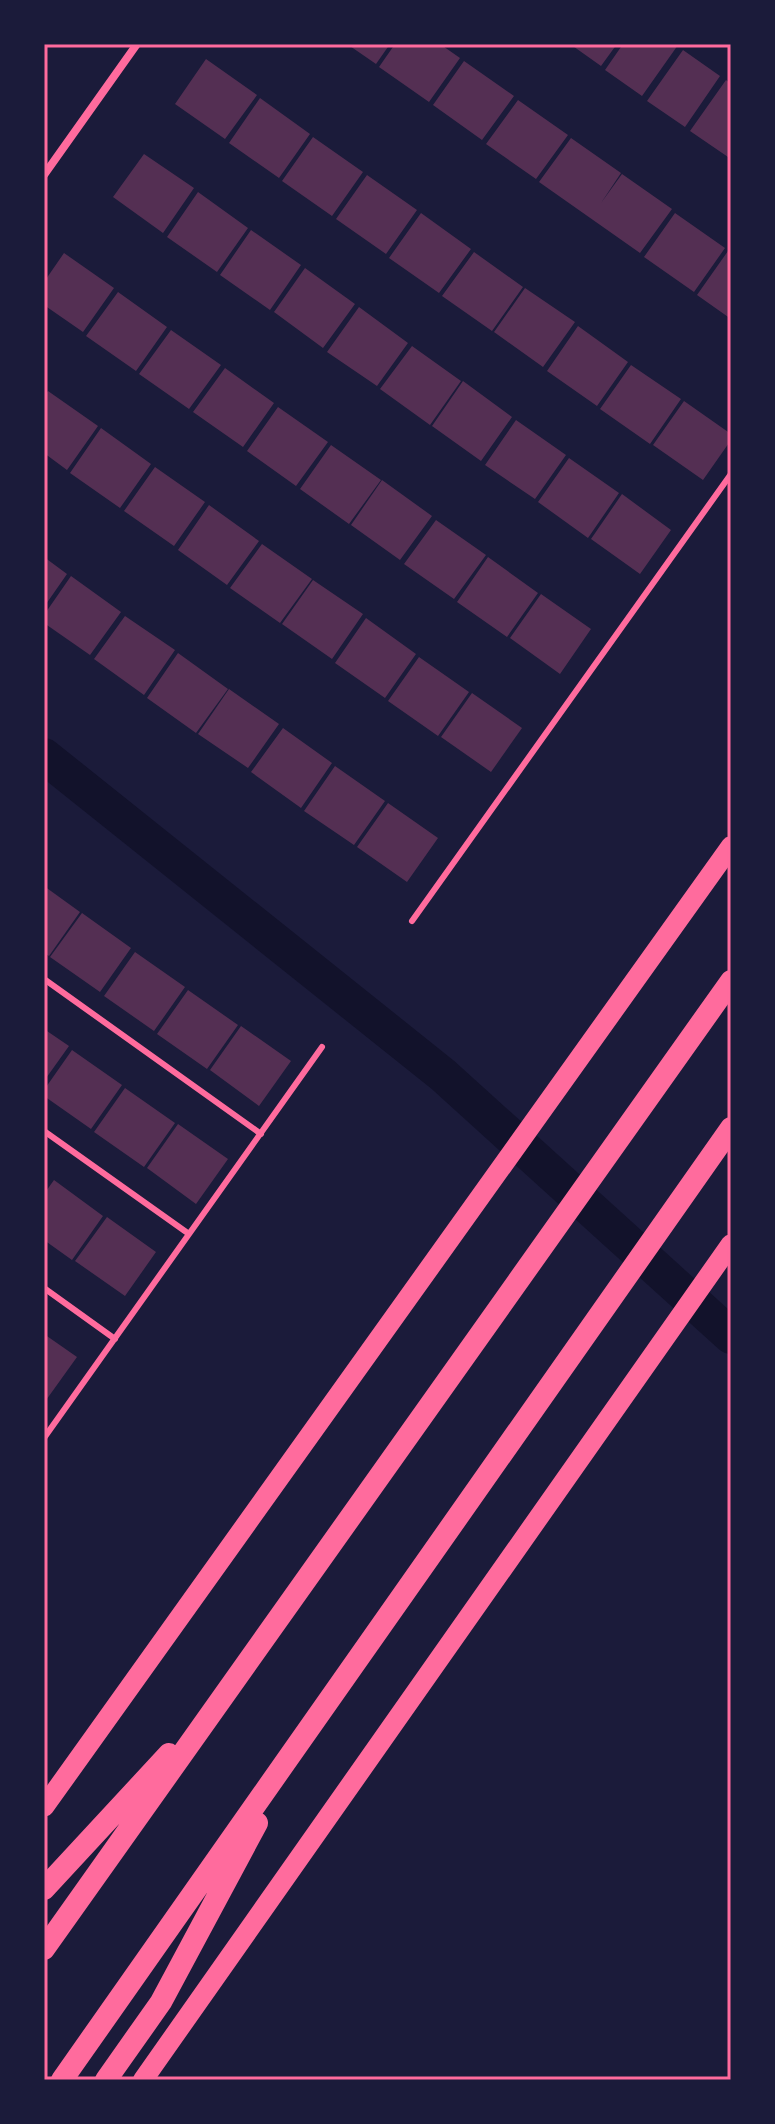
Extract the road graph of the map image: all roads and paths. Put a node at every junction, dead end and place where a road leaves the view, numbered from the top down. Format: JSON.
{"nodes":[{"id":1,"x":137,"y":44,"type":"edge"},
{"id":2,"x":44,"y":175,"type":"edge"},
{"id":3,"x":731,"y":474,"type":"edge"},
{"id":4,"x":731,"y":846,"type":"edge"},
{"id":5,"x":412,"y":921,"type":"dead end"},
{"id":6,"x":44,"y":979,"type":"edge"},
{"id":7,"x":731,"y":981,"type":"edge"},
{"id":8,"x":322,"y":1047,"type":"dead end"},
{"id":9,"x":731,"y":1128,"type":"edge"},
{"id":10,"x":44,"y":1131,"type":"edge"},
{"id":11,"x":261,"y":1134,"type":"junction"},
{"id":12,"x":189,"y":1234,"type":"junction"},
{"id":13,"x":731,"y":1244,"type":"edge"},
{"id":14,"x":44,"y":1288,"type":"edge"},
{"id":15,"x":115,"y":1339,"type":"junction"},
{"id":16,"x":44,"y":1438,"type":"edge"},
{"id":17,"x":229,"y":1688,"type":"junction"},
{"id":18,"x":303,"y":1736,"type":"junction"},
{"id":19,"x":44,"y":1807,"type":"edge"},
{"id":20,"x":44,"y":1889,"type":"edge"},
{"id":21,"x":44,"y":1949,"type":"edge"},
{"id":22,"x":62,"y":2080,"type":"edge"},
{"id":23,"x":106,"y":2080,"type":"edge"},
{"id":24,"x":143,"y":2080,"type":"edge"}],
"edges":[{"from":1,"to":2,"type":"street"},
{"from":3,"to":5,"type":"lane"},
{"from":4,"to":19,"type":"main road"},
{"from":6,"to":11,"type":"lane"},
{"from":7,"to":17,"type":"highway"},
{"from":8,"to":11,"type":"lane"},
{"from":9,"to":18,"type":"highway"},
{"from":10,"to":12,"type":"lane"},
{"from":11,"to":12,"type":"lane"},
{"from":12,"to":15,"type":"lane"},
{"from":13,"to":24,"type":"main road"},
{"from":14,"to":15,"type":"lane"},
{"from":15,"to":16,"type":"lane"},
{"from":17,"to":20,"type":"highway"},
{"from":17,"to":21,"type":"highway"},
{"from":18,"to":22,"type":"highway"},
{"from":18,"to":23,"type":"highway"}]}
